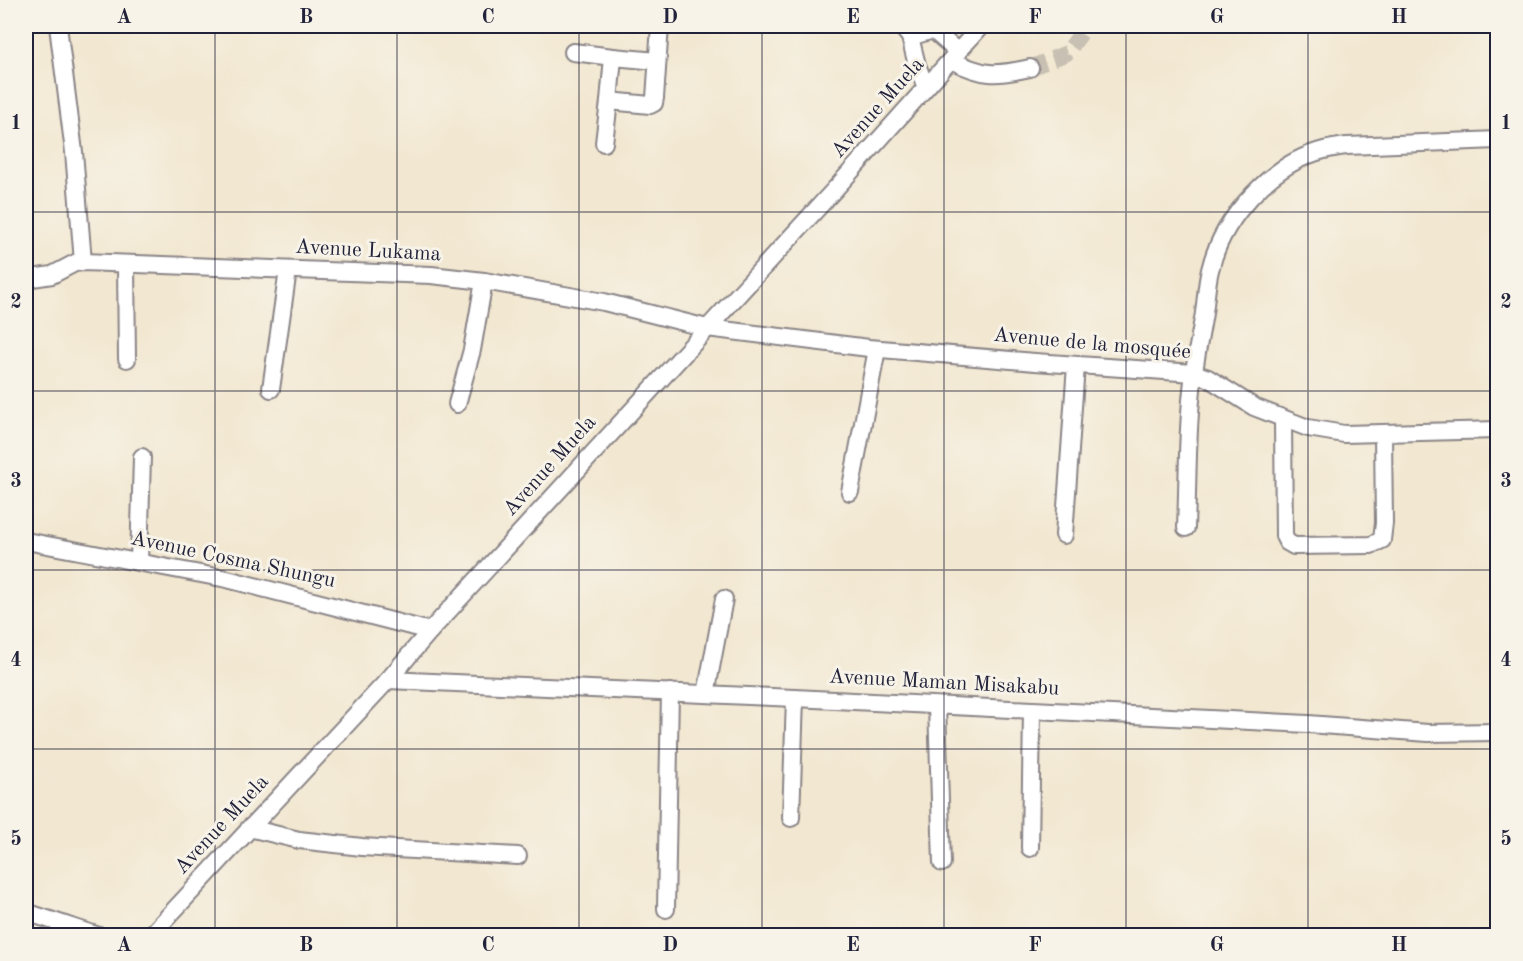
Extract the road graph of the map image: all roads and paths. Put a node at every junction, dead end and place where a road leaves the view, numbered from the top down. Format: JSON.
{"nodes":[{"id":1,"x":58,"y":26,"type":"edge"},
{"id":2,"x":660,"y":26,"type":"edge"},
{"id":3,"x":981,"y":26,"type":"edge"},
{"id":4,"x":932,"y":28,"type":"edge"},
{"id":5,"x":906,"y":31,"type":"edge"},
{"id":6,"x":573,"y":52,"type":"dead end"},
{"id":7,"x":954,"y":56,"type":"junction"},
{"id":8,"x":613,"y":57,"type":"junction"},
{"id":9,"x":657,"y":61,"type":"junction"},
{"id":10,"x":1030,"y":68,"type":"tunnel mouth"},
{"id":11,"x":926,"y":87,"type":"junction"},
{"id":12,"x":609,"y":101,"type":"junction"},
{"id":13,"x":1497,"y":140,"type":"edge"},
{"id":14,"x":604,"y":143,"type":"dead end"},
{"id":15,"x":83,"y":262,"type":"junction"},
{"id":16,"x":126,"y":264,"type":"junction"},
{"id":17,"x":288,"y":270,"type":"junction"},
{"id":18,"x":26,"y":279,"type":"edge"},
{"id":19,"x":484,"y":281,"type":"junction"},
{"id":20,"x":707,"y":328,"type":"junction"},
{"id":21,"x":877,"y":349,"type":"junction"},
{"id":22,"x":127,"y":358,"type":"dead end"},
{"id":23,"x":1076,"y":365,"type":"junction"},
{"id":24,"x":1194,"y":373,"type":"junction"},
{"id":25,"x":271,"y":389,"type":"dead end"},
{"id":26,"x":457,"y":404,"type":"dead end"},
{"id":27,"x":1283,"y":419,"type":"junction"},
{"id":28,"x":1497,"y":430,"type":"edge"},
{"id":29,"x":1383,"y":433,"type":"junction"},
{"id":30,"x":142,"y":457,"type":"dead end"},
{"id":31,"x":850,"y":492,"type":"dead end"},
{"id":32,"x":1186,"y":528,"type":"dead end"},
{"id":33,"x":1064,"y":535,"type":"dead end"},
{"id":34,"x":26,"y":541,"type":"edge"},
{"id":35,"x":139,"y":562,"type":"junction"},
{"id":36,"x":724,"y":599,"type":"dead end"},
{"id":37,"x":430,"y":631,"type":"junction"},
{"id":38,"x":388,"y":680,"type":"junction"},
{"id":39,"x":670,"y":692,"type":"junction"},
{"id":40,"x":706,"y":694,"type":"junction"},
{"id":41,"x":795,"y":698,"type":"junction"},
{"id":42,"x":937,"y":706,"type":"junction"},
{"id":43,"x":1032,"y":711,"type":"junction"},
{"id":44,"x":1497,"y":732,"type":"edge"},
{"id":45,"x":791,"y":818,"type":"dead end"},
{"id":46,"x":249,"y":828,"type":"junction"},
{"id":47,"x":1030,"y":848,"type":"dead end"},
{"id":48,"x":518,"y":856,"type":"dead end"},
{"id":49,"x":942,"y":863,"type":"dead end"},
{"id":50,"x":666,"y":909,"type":"dead end"},
{"id":51,"x":26,"y":912,"type":"edge"},
{"id":52,"x":99,"y":936,"type":"edge"},
{"id":53,"x":150,"y":936,"type":"edge"}],
"edges":[{"from":1,"to":15,"type":"street"},
{"from":2,"to":9,"type":"street"},
{"from":3,"to":7,"type":"street","name":"Avenue Muela"},
{"from":4,"to":5,"type":"street"},
{"from":4,"to":7,"type":"street"},
{"from":5,"to":11,"type":"street"},
{"from":6,"to":8,"type":"street"},
{"from":7,"to":10,"type":"street"},
{"from":7,"to":11,"type":"street","name":"Avenue Muela"},
{"from":8,"to":9,"type":"street"},
{"from":8,"to":12,"type":"street"},
{"from":9,"to":12,"type":"street"},
{"from":11,"to":20,"type":"street","name":"Avenue Muela"},
{"from":12,"to":14,"type":"street"},
{"from":13,"to":24,"type":"street"},
{"from":15,"to":16,"type":"street","name":"Avenue Lukama"},
{"from":15,"to":18,"type":"street","name":"Avenue Lukama"},
{"from":16,"to":17,"type":"street","name":"Avenue Lukama"},
{"from":16,"to":22,"type":"street"},
{"from":17,"to":19,"type":"street","name":"Avenue Lukama"},
{"from":17,"to":25,"type":"street"},
{"from":19,"to":20,"type":"street","name":"Avenue Lukama"},
{"from":19,"to":26,"type":"street"},
{"from":20,"to":21,"type":"street","name":"Avenue de la mosquée"},
{"from":20,"to":37,"type":"street","name":"Avenue Muela"},
{"from":21,"to":23,"type":"street","name":"Avenue de la mosquée"},
{"from":21,"to":31,"type":"street"},
{"from":23,"to":24,"type":"street","name":"Avenue de la mosquée"},
{"from":23,"to":33,"type":"street"},
{"from":24,"to":27,"type":"street","name":"Avenue de la mosquée"},
{"from":24,"to":32,"type":"street"},
{"from":27,"to":29,"type":"street","name":"Avenue de la mosquée"},
{"from":27,"to":29,"type":"street"},
{"from":28,"to":29,"type":"street","name":"Avenue de la mosquée"},
{"from":30,"to":35,"type":"street"},
{"from":34,"to":35,"type":"street","name":"Avenue Cosma Shungu"},
{"from":35,"to":37,"type":"street","name":"Avenue Cosma Shungu"},
{"from":36,"to":40,"type":"street"},
{"from":37,"to":38,"type":"street","name":"Avenue Muela"},
{"from":38,"to":39,"type":"street","name":"Avenue Maman Misakabu"},
{"from":38,"to":46,"type":"street","name":"Avenue Muela"},
{"from":39,"to":40,"type":"street","name":"Avenue Maman Misakabu"},
{"from":39,"to":50,"type":"street"},
{"from":40,"to":41,"type":"street","name":"Avenue Maman Misakabu"},
{"from":41,"to":42,"type":"street","name":"Avenue Maman Misakabu"},
{"from":41,"to":45,"type":"street"},
{"from":42,"to":43,"type":"street","name":"Avenue Maman Misakabu"},
{"from":42,"to":49,"type":"street"},
{"from":43,"to":44,"type":"street","name":"Avenue Maman Misakabu"},
{"from":43,"to":47,"type":"street"},
{"from":46,"to":48,"type":"street"},
{"from":46,"to":53,"type":"street","name":"Avenue Muela"},
{"from":51,"to":52,"type":"street"}]}
